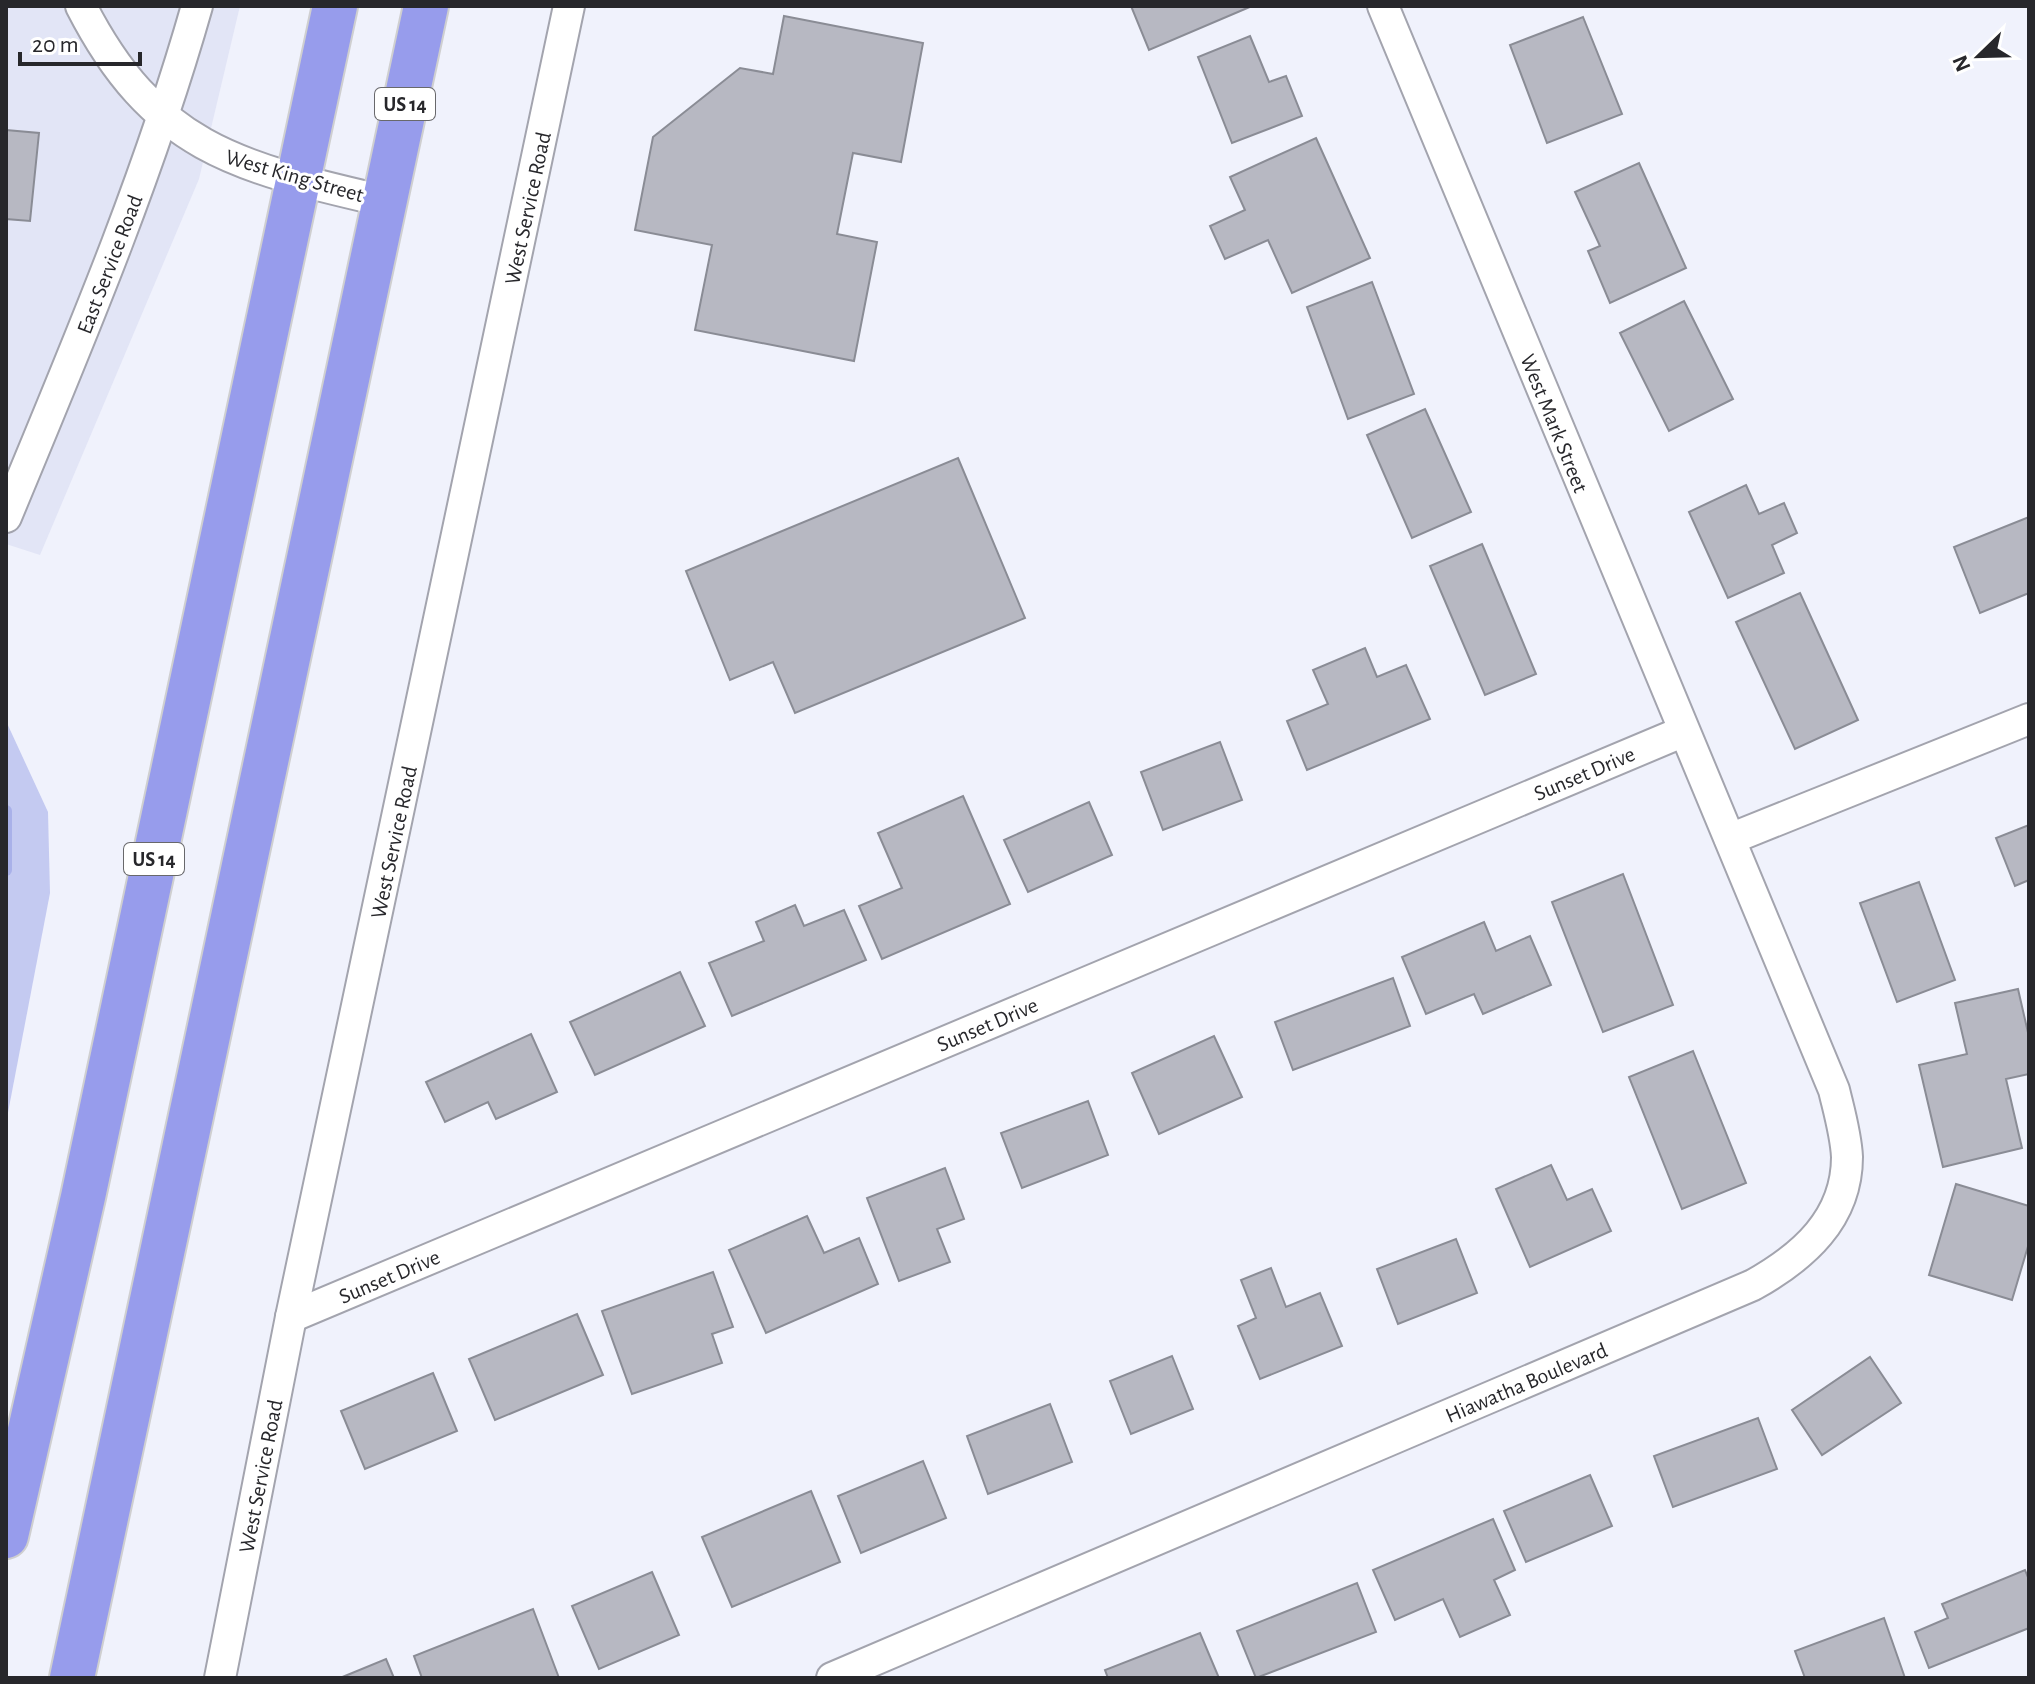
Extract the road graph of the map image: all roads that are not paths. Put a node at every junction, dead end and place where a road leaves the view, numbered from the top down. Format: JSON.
{"nodes":[{"id":1,"x":81,"y":6,"type":"edge"},
{"id":2,"x":197,"y":6,"type":"edge"},
{"id":3,"x":335,"y":6,"type":"edge"},
{"id":4,"x":426,"y":6,"type":"edge"},
{"id":5,"x":569,"y":6,"type":"edge"},
{"id":6,"x":1383,"y":6,"type":"edge"},
{"id":7,"x":164,"y":119,"type":"junction"},
{"id":8,"x":299,"y":181,"type":"junction"},
{"id":9,"x":384,"y":201,"type":"junction"},
{"id":10,"x":6,"y":517,"type":"edge"},
{"id":11,"x":2029,"y":719,"type":"edge"},
{"id":12,"x":1682,"y":732,"type":"junction"},
{"id":13,"x":1730,"y":839,"type":"junction"},
{"id":14,"x":291,"y":1317,"type":"junction"},
{"id":15,"x":6,"y":1536,"type":"edge"},
{"id":16,"x":72,"y":1678,"type":"edge"},
{"id":17,"x":220,"y":1678,"type":"edge"},
{"id":18,"x":832,"y":1678,"type":"edge"}],
"edges":[{"from":1,"to":7,"type":"street","name":"West King Street"},
{"from":2,"to":7,"type":"street","name":"East Service Road"},
{"from":3,"to":8,"type":"highway","number":"US 14"},
{"from":4,"to":9,"type":"highway","number":"US 14"},
{"from":5,"to":14,"type":"street","name":"West Service Road"},
{"from":6,"to":12,"type":"street","name":"West Mark Street"},
{"from":7,"to":8,"type":"street","name":"West King Street"},
{"from":7,"to":10,"type":"street","name":"East Service Road"},
{"from":8,"to":9,"type":"street","name":"West King Street"},
{"from":8,"to":15,"type":"highway","number":"US 14"},
{"from":9,"to":16,"type":"highway"},
{"from":11,"to":13,"type":"street"},
{"from":12,"to":13,"type":"street","name":"West Mark Street"},
{"from":12,"to":14,"type":"street","name":"Sunset Drive"},
{"from":13,"to":18,"type":"street","name":"Hiawatha Boulevard"},
{"from":14,"to":17,"type":"street","name":"West Service Road"}]}
